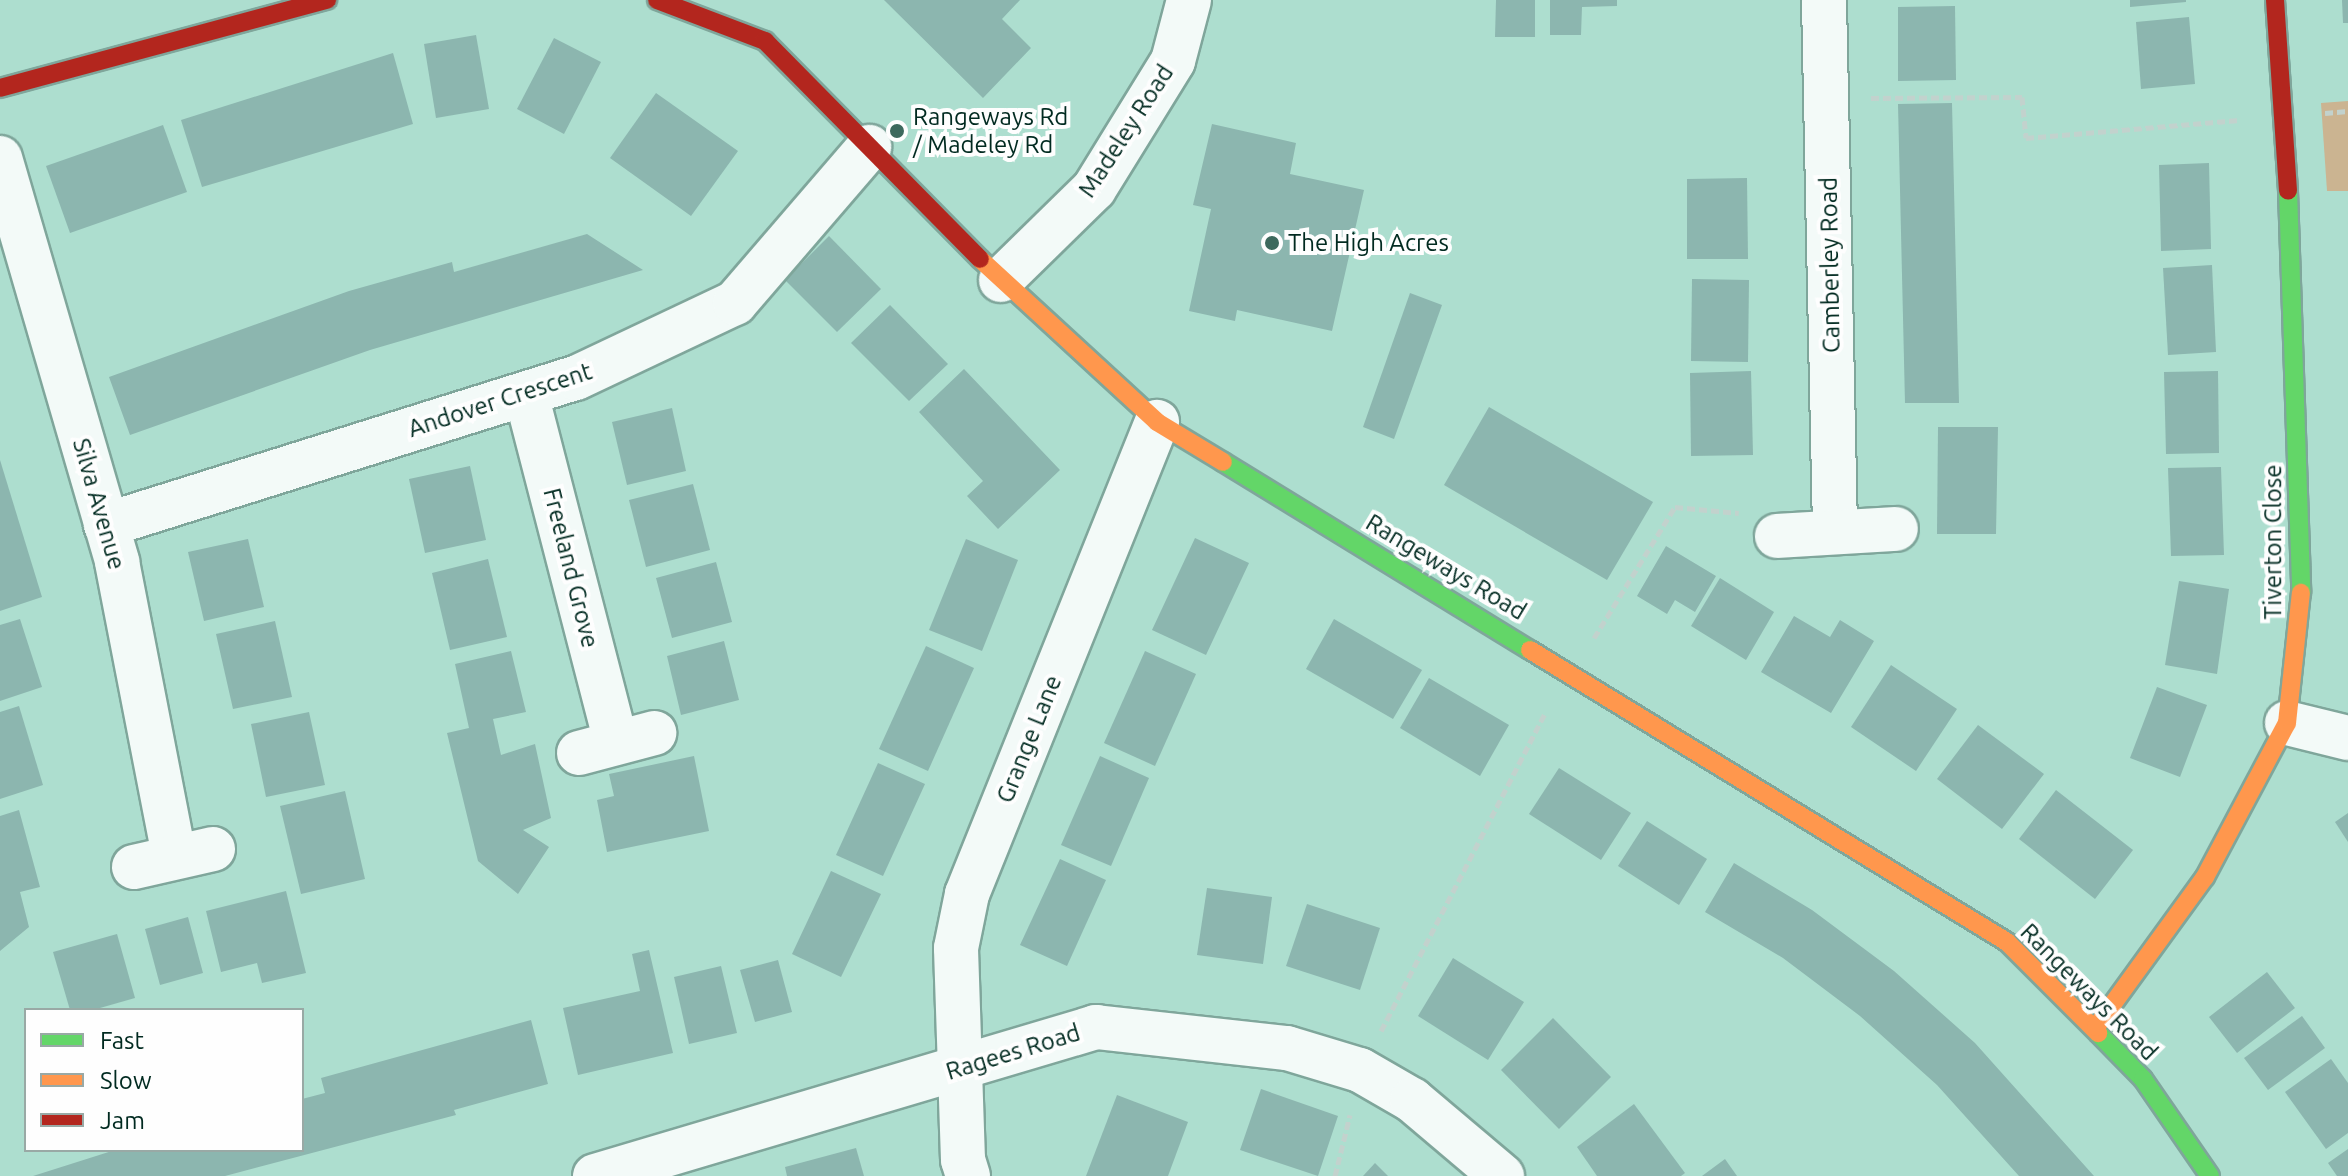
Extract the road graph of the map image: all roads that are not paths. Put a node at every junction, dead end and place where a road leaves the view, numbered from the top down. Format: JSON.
{"nodes":[{"id":1,"x":327,"y":0,"type":"edge"},
{"id":2,"x":657,"y":0,"type":"edge"},
{"id":3,"x":1189,"y":0,"type":"edge"},
{"id":4,"x":1824,"y":0,"type":"edge"},
{"id":5,"x":2275,"y":0,"type":"edge"},
{"id":6,"x":239,"y":10,"type":"edge"},
{"id":7,"x":0,"y":88,"type":"edge"},
{"id":8,"x":869,"y":147,"type":"junction"},
{"id":9,"x":0,"y":158,"type":"edge"},
{"id":10,"x":1001,"y":280,"type":"junction"},
{"id":11,"x":526,"y":394,"type":"junction"},
{"id":12,"x":1157,"y":422,"type":"junction"},
{"id":13,"x":106,"y":525,"type":"junction"},
{"id":14,"x":1835,"y":529,"type":"junction"},
{"id":15,"x":1896,"y":529,"type":"dead end"},
{"id":16,"x":1777,"y":536,"type":"dead end"},
{"id":17,"x":2287,"y":723,"type":"junction"},
{"id":18,"x":2348,"y":738,"type":"edge"},
{"id":19,"x":617,"y":743,"type":"dead end"},
{"id":20,"x":174,"y":857,"type":"dead end"},
{"id":21,"x":2096,"y":1027,"type":"junction"},
{"id":22,"x":960,"y":1068,"type":"junction"},
{"id":23,"x":595,"y":1176,"type":"edge"},
{"id":24,"x":968,"y":1176,"type":"edge"},
{"id":25,"x":1502,"y":1176,"type":"edge"},
{"id":26,"x":2210,"y":1176,"type":"edge"}],
"edges":[{"from":1,"to":6,"type":"street"},
{"from":2,"to":8,"type":"street","name":"Rangeways Road"},
{"from":3,"to":10,"type":"street","name":"Madeley Road"},
{"from":4,"to":14,"type":"street","name":"Camberley Road"},
{"from":5,"to":17,"type":"street","name":"Tiverton Close"},
{"from":6,"to":7,"type":"street"},
{"from":8,"to":10,"type":"street","name":"Rangeways Road"},
{"from":8,"to":11,"type":"street","name":"Andover Crescent"},
{"from":9,"to":13,"type":"street","name":"Silva Avenue"},
{"from":10,"to":12,"type":"street","name":"Rangeways Road"},
{"from":11,"to":13,"type":"street","name":"Andover Crescent"},
{"from":11,"to":19,"type":"street","name":"Freeland Grove"},
{"from":12,"to":21,"type":"street","name":"Rangeways Road"},
{"from":12,"to":22,"type":"street","name":"Grange Lane"},
{"from":13,"to":20,"type":"street","name":"Silva Avenue"},
{"from":14,"to":15,"type":"street"},
{"from":14,"to":16,"type":"street"},
{"from":17,"to":18,"type":"street"},
{"from":17,"to":21,"type":"street","name":"Tiverton Close"},
{"from":21,"to":26,"type":"street","name":"Rangeways Road"},
{"from":22,"to":23,"type":"street","name":"Ragees Road"},
{"from":22,"to":24,"type":"street","name":"Grange Lane"},
{"from":22,"to":25,"type":"street","name":"Ragees Road"}]}
